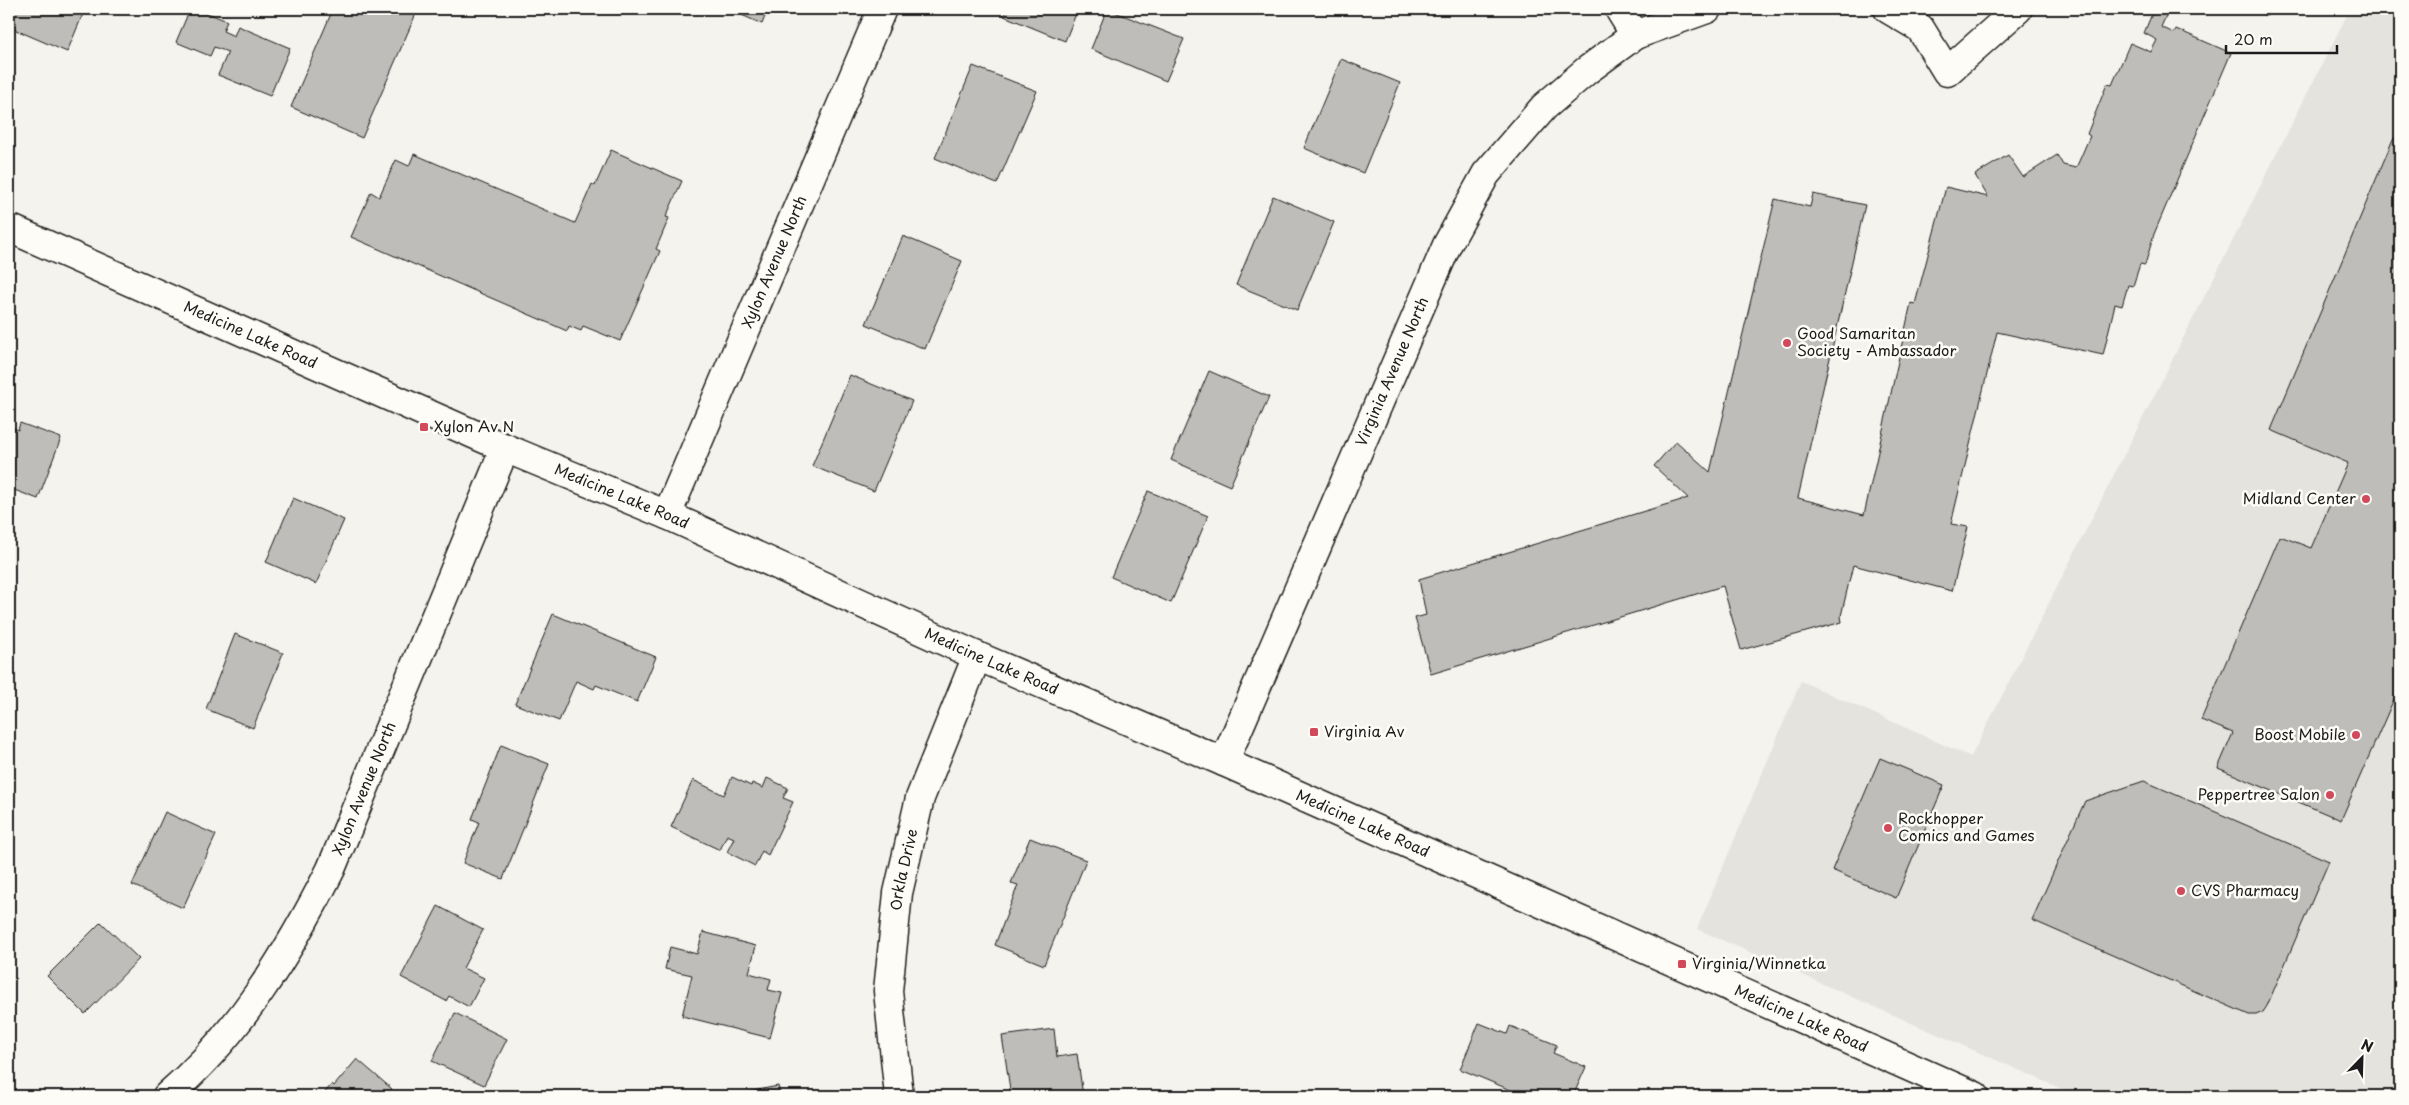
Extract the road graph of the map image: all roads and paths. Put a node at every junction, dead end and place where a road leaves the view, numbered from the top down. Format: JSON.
{"nodes":[{"id":1,"x":882,"y":9,"type":"edge"},
{"id":2,"x":1620,"y":9,"type":"edge"},
{"id":3,"x":1707,"y":9,"type":"edge"},
{"id":4,"x":1888,"y":9,"type":"edge"},
{"id":5,"x":2018,"y":9,"type":"edge"},
{"id":6,"x":1635,"y":35,"type":"junction"},
{"id":7,"x":9,"y":228,"type":"edge"},
{"id":8,"x":505,"y":448,"type":"junction"},
{"id":9,"x":667,"y":515,"type":"junction"},
{"id":10,"x":977,"y":656,"type":"junction"},
{"id":11,"x":1224,"y":762,"type":"junction"},
{"id":12,"x":167,"y":1096,"type":"edge"},
{"id":13,"x":899,"y":1096,"type":"edge"},
{"id":14,"x":1975,"y":1096,"type":"edge"}],
"edges":[{"from":1,"to":9,"type":"street","name":"Xylon Avenue North"},
{"from":2,"to":6,"type":"street"},
{"from":3,"to":6,"type":"street","name":"Virginia Avenue North"},
{"from":4,"to":5,"type":"street"},
{"from":6,"to":11,"type":"street","name":"Virginia Avenue North"},
{"from":7,"to":8,"type":"street","name":"Medicine Lake Road"},
{"from":8,"to":9,"type":"street","name":"Medicine Lake Road"},
{"from":8,"to":12,"type":"street","name":"Xylon Avenue North"},
{"from":9,"to":10,"type":"street","name":"Medicine Lake Road"},
{"from":10,"to":11,"type":"street","name":"Medicine Lake Road"},
{"from":10,"to":13,"type":"street","name":"Orkla Drive"},
{"from":11,"to":14,"type":"street","name":"Medicine Lake Road"}]}
